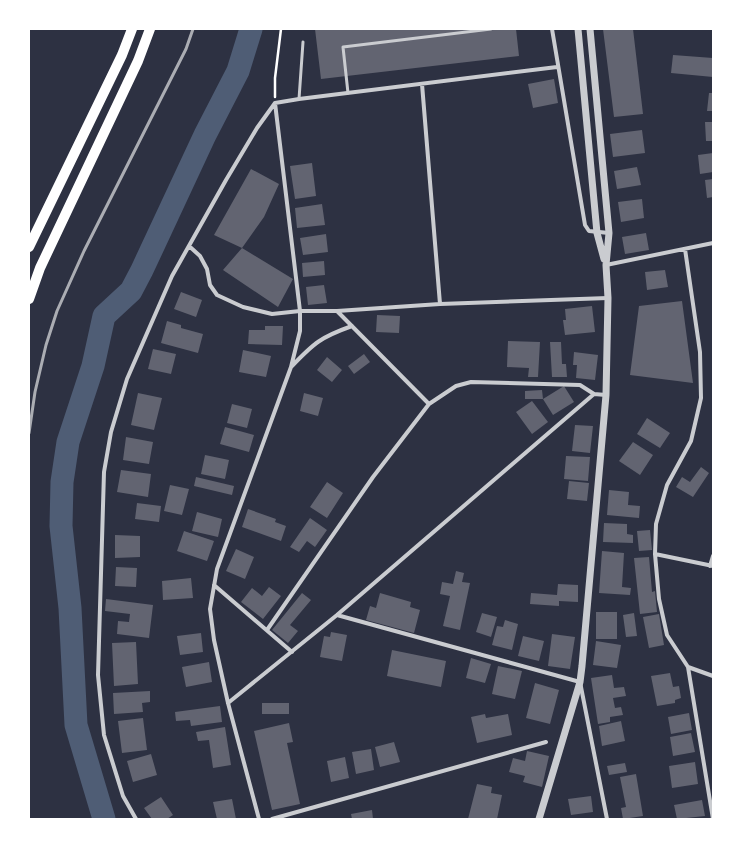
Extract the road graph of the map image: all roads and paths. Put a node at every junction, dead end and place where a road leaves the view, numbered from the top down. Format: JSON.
{"nodes":[{"id":1,"x":132,"y":29,"type":"edge"},
{"id":2,"x":150,"y":29,"type":"edge"},
{"id":3,"x":281,"y":29,"type":"edge"},
{"id":4,"x":490,"y":29,"type":"edge"},
{"id":5,"x":552,"y":29,"type":"edge"},
{"id":6,"x":578,"y":29,"type":"edge"},
{"id":7,"x":590,"y":29,"type":"edge"},
{"id":8,"x":303,"y":42,"type":"dead end"},
{"id":9,"x":557,"y":67,"type":"junction"},
{"id":10,"x":422,"y":84,"type":"junction"},
{"id":11,"x":348,"y":92,"type":"junction"},
{"id":12,"x":299,"y":99,"type":"junction"},
{"id":13,"x":275,"y":103,"type":"junction"},
{"id":14,"x":597,"y":233,"type":"junction"},
{"id":15,"x":608,"y":233,"type":"junction"},
{"id":16,"x":713,"y":243,"type":"edge"},
{"id":17,"x":189,"y":246,"type":"junction"},
{"id":18,"x":29,"y":247,"type":"edge"},
{"id":19,"x":685,"y":249,"type":"junction"},
{"id":20,"x":606,"y":265,"type":"junction"},
{"id":21,"x":608,"y":298,"type":"junction"},
{"id":22,"x":29,"y":299,"type":"edge"},
{"id":23,"x":440,"y":304,"type":"junction"},
{"id":24,"x":300,"y":311,"type":"junction"},
{"id":25,"x":337,"y":311,"type":"junction"},
{"id":26,"x":352,"y":326,"type":"junction"},
{"id":27,"x":291,"y":367,"type":"junction"},
{"id":28,"x":594,"y":394,"type":"junction"},
{"id":29,"x":606,"y":395,"type":"junction"},
{"id":30,"x":430,"y":404,"type":"junction"},
{"id":31,"x":655,"y":554,"type":"junction"},
{"id":32,"x":713,"y":556,"type":"edge"},
{"id":33,"x":711,"y":566,"type":"edge"},
{"id":34,"x":214,"y":584,"type":"junction"},
{"id":35,"x":337,"y":615,"type":"junction"},
{"id":36,"x":267,"y":630,"type":"junction"},
{"id":37,"x":292,"y":652,"type":"junction"},
{"id":38,"x":688,"y":667,"type":"junction"},
{"id":39,"x":713,"y":676,"type":"edge"},
{"id":40,"x":580,"y":682,"type":"junction"},
{"id":41,"x":228,"y":703,"type":"junction"},
{"id":42,"x":546,"y":742,"type":"dead end"},
{"id":43,"x":136,"y":819,"type":"edge"},
{"id":44,"x":259,"y":819,"type":"edge"},
{"id":45,"x":272,"y":819,"type":"edge"},
{"id":46,"x":539,"y":819,"type":"edge"},
{"id":47,"x":607,"y":819,"type":"edge"},
{"id":48,"x":713,"y":819,"type":"edge"}],
"edges":[{"from":1,"to":18,"type":"main road"},
{"from":2,"to":22,"type":"main road"},
{"from":3,"to":13,"type":"path"},
{"from":4,"to":11,"type":"lane"},
{"from":5,"to":9,"type":"street"},
{"from":6,"to":14,"type":"street"},
{"from":7,"to":15,"type":"street"},
{"from":8,"to":12,"type":"lane"},
{"from":9,"to":10,"type":"street"},
{"from":9,"to":14,"type":"street"},
{"from":10,"to":11,"type":"street"},
{"from":10,"to":23,"type":"street"},
{"from":11,"to":12,"type":"street"},
{"from":12,"to":13,"type":"street"},
{"from":13,"to":17,"type":"street"},
{"from":13,"to":24,"type":"street"},
{"from":14,"to":15,"type":"street"},
{"from":14,"to":20,"type":"street"},
{"from":15,"to":20,"type":"street"},
{"from":16,"to":19,"type":"street"},
{"from":17,"to":24,"type":"street"},
{"from":17,"to":43,"type":"street"},
{"from":19,"to":20,"type":"street"},
{"from":19,"to":31,"type":"street"},
{"from":20,"to":21,"type":"street"},
{"from":21,"to":23,"type":"street"},
{"from":21,"to":29,"type":"street"},
{"from":23,"to":25,"type":"street"},
{"from":24,"to":25,"type":"street"},
{"from":24,"to":27,"type":"street"},
{"from":25,"to":26,"type":"street"},
{"from":26,"to":27,"type":"street"},
{"from":26,"to":30,"type":"street"},
{"from":27,"to":34,"type":"street"},
{"from":28,"to":29,"type":"street"},
{"from":28,"to":30,"type":"street"},
{"from":28,"to":35,"type":"street"},
{"from":29,"to":40,"type":"street"},
{"from":30,"to":36,"type":"street"},
{"from":31,"to":33,"type":"street"},
{"from":31,"to":38,"type":"street"},
{"from":32,"to":33,"type":"street"},
{"from":34,"to":36,"type":"street"},
{"from":34,"to":41,"type":"street"},
{"from":35,"to":37,"type":"street"},
{"from":35,"to":40,"type":"street"},
{"from":36,"to":37,"type":"street"},
{"from":37,"to":41,"type":"street"},
{"from":38,"to":39,"type":"street"},
{"from":38,"to":48,"type":"street"},
{"from":40,"to":46,"type":"street"},
{"from":40,"to":47,"type":"street"},
{"from":41,"to":44,"type":"street"},
{"from":42,"to":45,"type":"street"}]}
